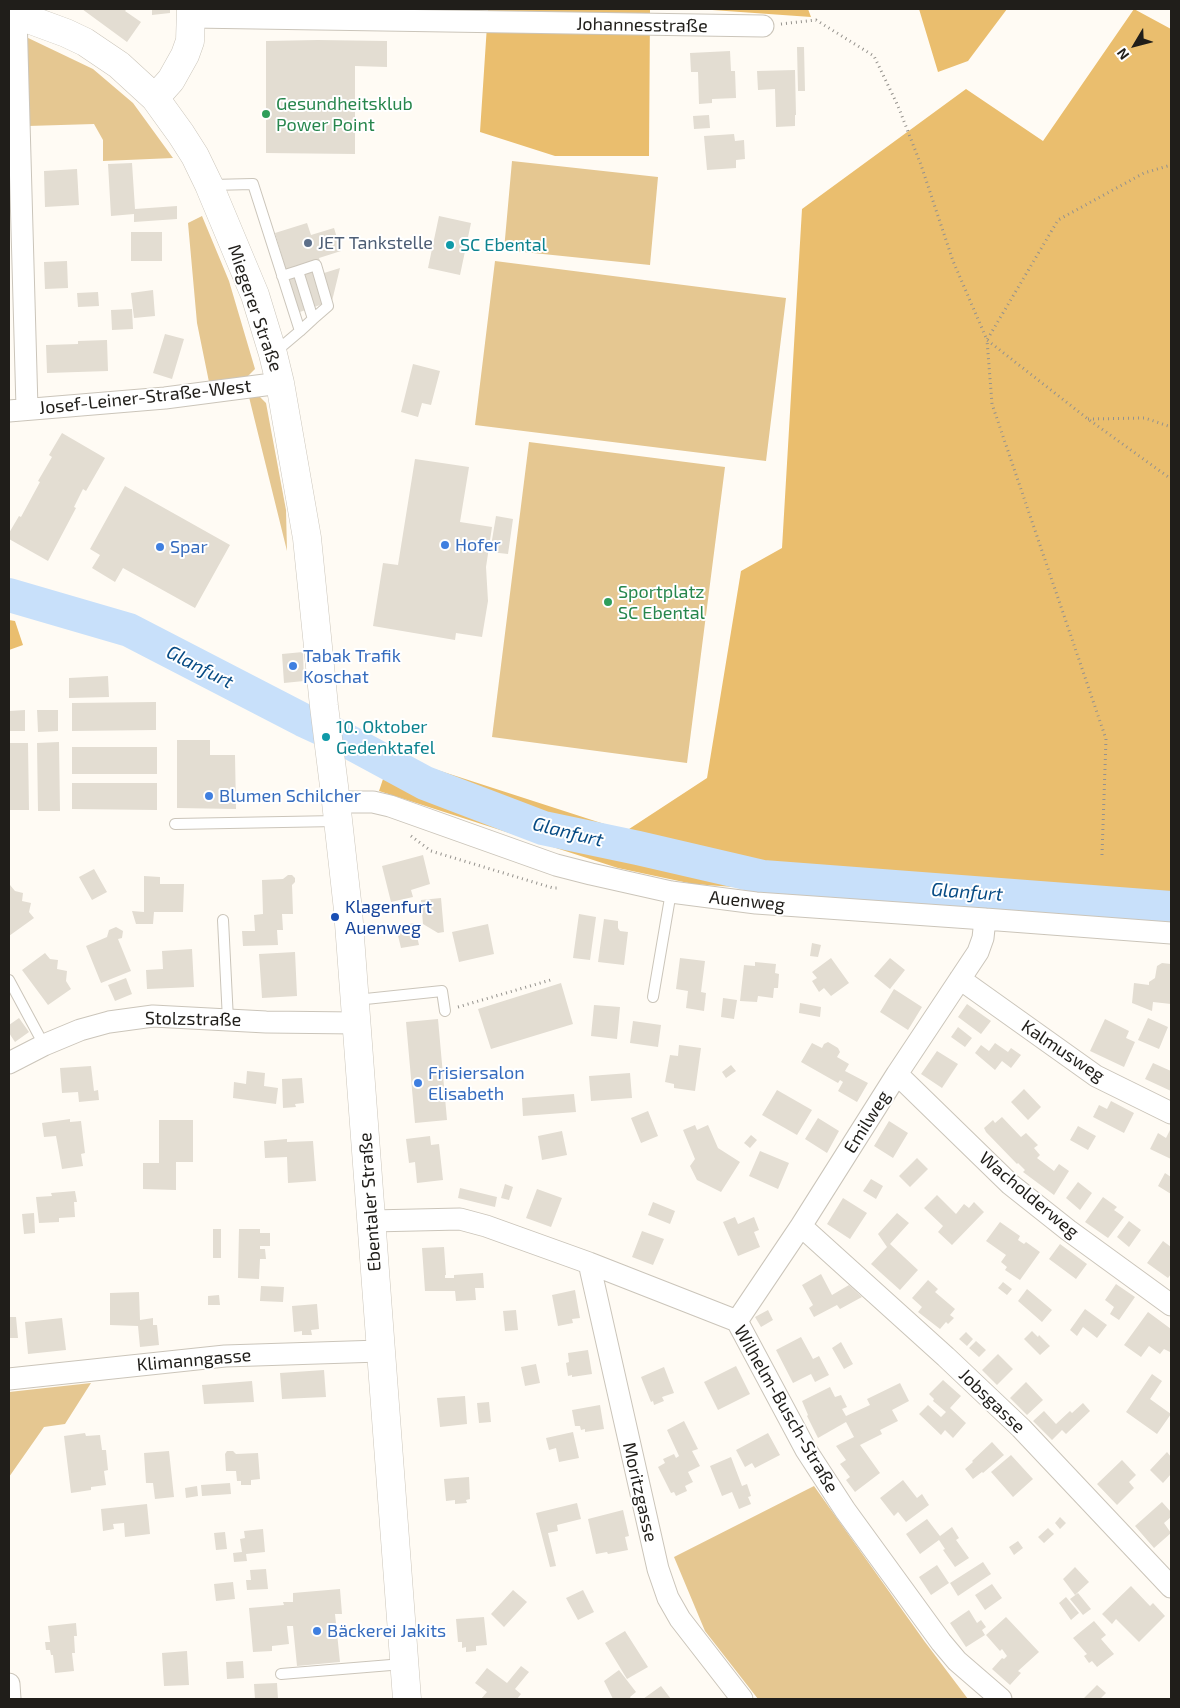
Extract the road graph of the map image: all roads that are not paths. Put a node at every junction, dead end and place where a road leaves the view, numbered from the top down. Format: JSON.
{"nodes":[{"id":1,"x":12,"y":13,"type":"edge"},
{"id":2,"x":192,"y":13,"type":"edge"},
{"id":3,"x":763,"y":26,"type":"road end"},
{"id":4,"x":155,"y":98,"type":"junction"},
{"id":5,"x":209,"y":185,"type":"junction"},
{"id":6,"x":298,"y":271,"type":"junction"},
{"id":7,"x":282,"y":276,"type":"junction"},
{"id":8,"x":314,"y":319,"type":"junction"},
{"id":9,"x":300,"y":331,"type":"junction"},
{"id":10,"x":273,"y":354,"type":"junction"},
{"id":11,"x":280,"y":383,"type":"junction"},
{"id":12,"x":18,"y":410,"type":"edge"},
{"id":13,"x":324,"y":706,"type":"joint"},
{"id":14,"x":337,"y":811,"type":"junction"},
{"id":15,"x":175,"y":824,"type":"dead end"},
{"id":16,"x":671,"y":892,"type":"junction"},
{"id":17,"x":985,"y":919,"type":"junction"},
{"id":18,"x":223,"y":920,"type":"dead end"},
{"id":19,"x":1171,"y":934,"type":"edge"},
{"id":20,"x":9,"y":980,"type":"edge"},
{"id":21,"x":960,"y":980,"type":"junction"},
{"id":22,"x":653,"y":997,"type":"dead end"},
{"id":23,"x":356,"y":1011,"type":"junction"},
{"id":24,"x":445,"y":1011,"type":"road end"},
{"id":25,"x":228,"y":1020,"type":"junction"},
{"id":26,"x":44,"y":1045,"type":"junction"},
{"id":27,"x":9,"y":1063,"type":"edge"},
{"id":28,"x":897,"y":1074,"type":"junction"},
{"id":29,"x":1171,"y":1114,"type":"edge"},
{"id":30,"x":372,"y":1221,"type":"junction"},
{"id":31,"x":801,"y":1226,"type":"junction"},
{"id":32,"x":589,"y":1263,"type":"junction"},
{"id":33,"x":1171,"y":1305,"type":"edge"},
{"id":34,"x":737,"y":1320,"type":"junction"},
{"id":35,"x":380,"y":1351,"type":"junction"},
{"id":36,"x":9,"y":1379,"type":"edge"},
{"id":37,"x":1171,"y":1587,"type":"edge"},
{"id":38,"x":404,"y":1664,"type":"junction"},
{"id":39,"x":281,"y":1674,"type":"dead end"},
{"id":40,"x":9,"y":1684,"type":"edge"},
{"id":41,"x":10,"y":1699,"type":"edge"},
{"id":42,"x":407,"y":1699,"type":"edge"},
{"id":43,"x":742,"y":1699,"type":"edge"},
{"id":44,"x":1001,"y":1699,"type":"edge"}],
"edges":[{"from":1,"to":4,"type":"main road","name":"Miegerer Straße"},
{"from":1,"to":12,"type":"street"},
{"from":2,"to":3,"type":"street","name":"Johannesstraße"},
{"from":2,"to":4,"type":"main road"},
{"from":4,"to":5,"type":"main road","name":"Miegerer Straße"},
{"from":5,"to":7,"type":"lane"},
{"from":5,"to":10,"type":"main road","name":"Miegerer Straße"},
{"from":6,"to":7,"type":"lane"},
{"from":6,"to":8,"type":"lane"},
{"from":6,"to":8,"type":"lane"},
{"from":7,"to":9,"type":"lane"},
{"from":8,"to":9,"type":"lane"},
{"from":9,"to":10,"type":"lane"},
{"from":10,"to":11,"type":"main road","name":"Miegerer Straße"},
{"from":11,"to":12,"type":"street","name":"Josef-Leiner-Straße-West"},
{"from":11,"to":13,"type":"main road","name":"Miegerer Straße"},
{"from":13,"to":14,"type":"main road","name":"Ebentaler Straße"},
{"from":14,"to":15,"type":"lane"},
{"from":14,"to":16,"type":"street","name":"Auenweg"},
{"from":14,"to":23,"type":"main road","name":"Ebentaler Straße"},
{"from":16,"to":17,"type":"street","name":"Auenweg"},
{"from":16,"to":22,"type":"lane"},
{"from":17,"to":19,"type":"street","name":"Auenweg"},
{"from":17,"to":21,"type":"street","name":"Emilweg"},
{"from":18,"to":25,"type":"lane"},
{"from":20,"to":26,"type":"lane"},
{"from":21,"to":28,"type":"street","name":"Emilweg"},
{"from":21,"to":29,"type":"street","name":"Kalmusweg"},
{"from":23,"to":24,"type":"lane"},
{"from":23,"to":25,"type":"street","name":"Stolzstraße"},
{"from":23,"to":30,"type":"main road","name":"Ebentaler Straße"},
{"from":25,"to":26,"type":"street","name":"Stolzstraße"},
{"from":26,"to":27,"type":"street","name":"Stolzstraße"},
{"from":28,"to":31,"type":"street","name":"Emilweg"},
{"from":28,"to":33,"type":"street","name":"Wacholderweg"},
{"from":30,"to":32,"type":"street","name":"Wilhelm-Busch-Straße"},
{"from":30,"to":35,"type":"main road","name":"Ebentaler Straße"},
{"from":31,"to":34,"type":"street","name":"Emilweg"},
{"from":31,"to":37,"type":"street","name":"Jobsgasse"},
{"from":32,"to":34,"type":"street","name":"Wilhelm-Busch-Straße"},
{"from":32,"to":43,"type":"street","name":"Moritzgasse"},
{"from":34,"to":44,"type":"street","name":"Wilhelm-Busch-Straße"},
{"from":35,"to":36,"type":"street","name":"Klimanngasse"},
{"from":35,"to":38,"type":"main road","name":"Ebentaler Straße"},
{"from":38,"to":39,"type":"lane"},
{"from":38,"to":42,"type":"main road","name":"Ebentaler Straße"},
{"from":40,"to":41,"type":"street"}]}
